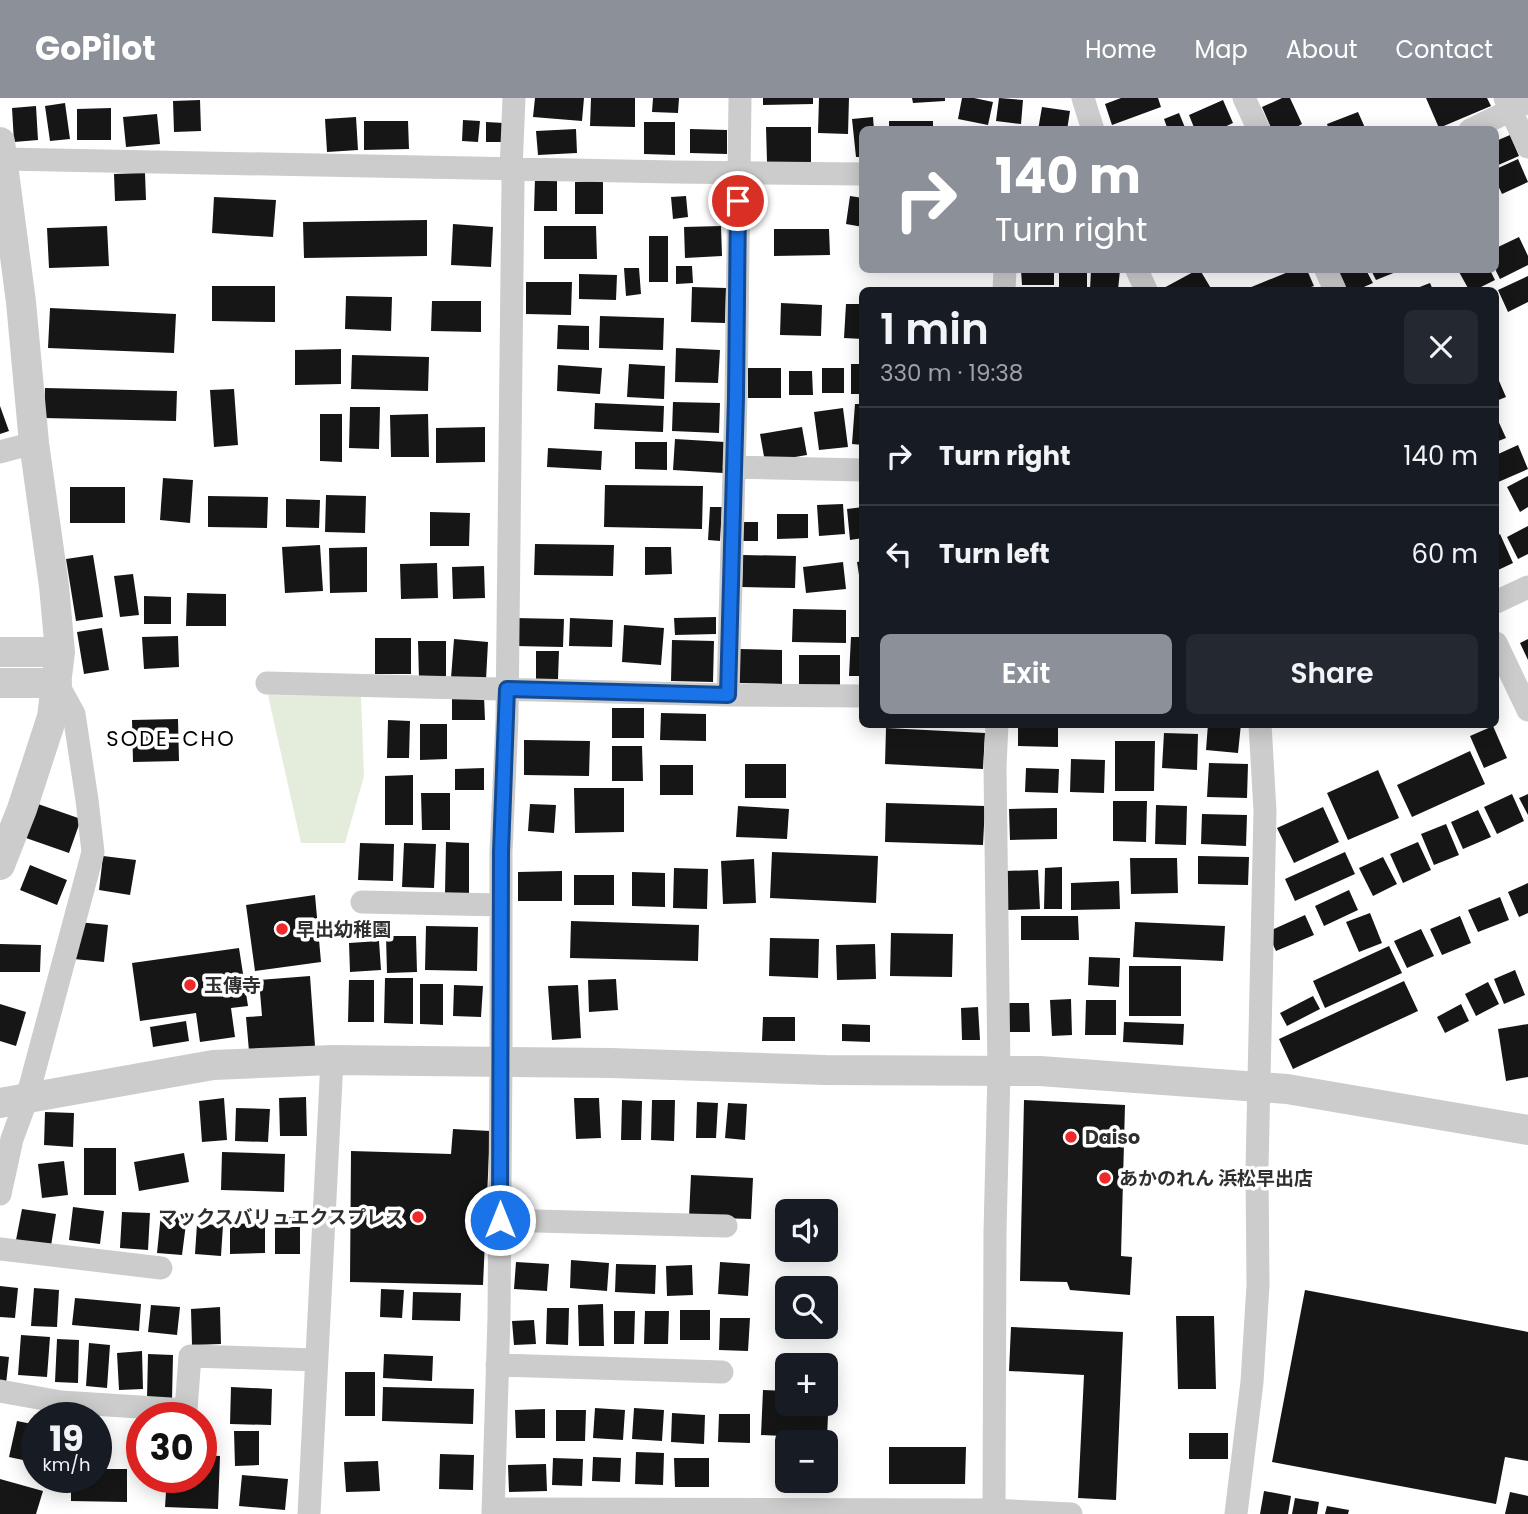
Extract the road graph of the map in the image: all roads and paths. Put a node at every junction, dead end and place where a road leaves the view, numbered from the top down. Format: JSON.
{"nodes":[{"id":1,"x":514,"y":98,"type":"edge"},
{"id":2,"x":740,"y":98,"type":"edge"},
{"id":3,"x":1083,"y":98,"type":"edge"},
{"id":4,"x":1244,"y":98,"type":"edge"},
{"id":5,"x":1515,"y":103,"type":"edge"},
{"id":6,"x":1092,"y":126,"type":"edge"},
{"id":7,"x":1257,"y":126,"type":"edge"},
{"id":8,"x":1478,"y":126,"type":"edge"},
{"id":9,"x":1528,"y":148,"type":"edge"},
{"id":10,"x":1,"y":156,"type":"edge"},
{"id":11,"x":511,"y":169,"type":"junction"},
{"id":12,"x":738,"y":173,"type":"junction"},
{"id":13,"x":859,"y":174,"type":"edge"},
{"id":14,"x":34,"y":443,"type":"junction"},
{"id":15,"x":0,"y":452,"type":"edge"},
{"id":16,"x":734,"y":467,"type":"junction"},
{"id":17,"x":859,"y":470,"type":"edge"},
{"id":18,"x":1528,"y":587,"type":"edge"},
{"id":19,"x":1499,"y":601,"type":"edge"},
{"id":20,"x":1499,"y":649,"type":"edge"},
{"id":21,"x":0,"y":652,"type":"edge"},
{"id":22,"x":60,"y":652,"type":"junction"},
{"id":23,"x":0,"y":683,"type":"edge"},
{"id":24,"x":57,"y":683,"type":"junction"},
{"id":25,"x":267,"y":683,"type":"dead end"},
{"id":26,"x":507,"y":689,"type":"junction"},
{"id":27,"x":728,"y":695,"type":"junction"},
{"id":28,"x":859,"y":695,"type":"edge"},
{"id":29,"x":1528,"y":710,"type":"edge"},
{"id":30,"x":996,"y":728,"type":"edge"},
{"id":31,"x":1260,"y":728,"type":"edge"},
{"id":32,"x":0,"y":865,"type":"edge"},
{"id":33,"x":362,"y":902,"type":"dead end"},
{"id":34,"x":501,"y":905,"type":"junction"},
{"id":35,"x":332,"y":1059,"type":"junction"},
{"id":36,"x":501,"y":1061,"type":"junction"},
{"id":37,"x":999,"y":1071,"type":"junction"},
{"id":38,"x":1259,"y":1087,"type":"junction"},
{"id":39,"x":14,"y":1100,"type":"edge"},
{"id":40,"x":1528,"y":1130,"type":"edge"},
{"id":41,"x":0,"y":1194,"type":"edge"},
{"id":42,"x":500,"y":1220,"type":"junction"},
{"id":43,"x":726,"y":1226,"type":"dead end"},
{"id":44,"x":0,"y":1249,"type":"edge"},
{"id":45,"x":161,"y":1268,"type":"dead end"},
{"id":46,"x":316,"y":1360,"type":"junction"},
{"id":47,"x":497,"y":1365,"type":"junction"},
{"id":48,"x":722,"y":1372,"type":"dead end"},
{"id":49,"x":0,"y":1391,"type":"edge"},
{"id":50,"x":493,"y":1512,"type":"edge"},
{"id":51,"x":994,"y":1512,"type":"edge"},
{"id":52,"x":309,"y":1514,"type":"edge"},
{"id":53,"x":1071,"y":1514,"type":"edge"},
{"id":54,"x":1236,"y":1514,"type":"edge"}],
"edges":[{"from":1,"to":11,"type":"street"},
{"from":2,"to":12,"type":"street"},
{"from":3,"to":6,"type":"street"},
{"from":4,"to":7,"type":"street"},
{"from":5,"to":8,"type":"street"},
{"from":5,"to":9,"type":"street"},
{"from":10,"to":11,"type":"street"},
{"from":10,"to":14,"type":"street"},
{"from":11,"to":12,"type":"street"},
{"from":11,"to":26,"type":"street"},
{"from":12,"to":13,"type":"street"},
{"from":12,"to":16,"type":"street"},
{"from":14,"to":15,"type":"street"},
{"from":14,"to":22,"type":"street"},
{"from":16,"to":17,"type":"street"},
{"from":16,"to":27,"type":"street"},
{"from":18,"to":19,"type":"street"},
{"from":20,"to":29,"type":"street"},
{"from":21,"to":22,"type":"street"},
{"from":22,"to":24,"type":"street"},
{"from":23,"to":24,"type":"street"},
{"from":24,"to":32,"type":"street"},
{"from":24,"to":39,"type":"street"},
{"from":25,"to":26,"type":"street"},
{"from":26,"to":27,"type":"street"},
{"from":26,"to":34,"type":"street"},
{"from":27,"to":28,"type":"street"},
{"from":30,"to":37,"type":"street"},
{"from":31,"to":38,"type":"street"},
{"from":33,"to":34,"type":"street"},
{"from":34,"to":36,"type":"street"},
{"from":35,"to":36,"type":"street"},
{"from":35,"to":39,"type":"street"},
{"from":35,"to":46,"type":"street"},
{"from":36,"to":37,"type":"street"},
{"from":36,"to":42,"type":"street"},
{"from":37,"to":38,"type":"street"},
{"from":37,"to":51,"type":"street"},
{"from":38,"to":40,"type":"street"},
{"from":38,"to":54,"type":"street"},
{"from":39,"to":41,"type":"street"},
{"from":42,"to":43,"type":"street"},
{"from":42,"to":47,"type":"street"},
{"from":44,"to":45,"type":"street"},
{"from":46,"to":49,"type":"street"},
{"from":46,"to":52,"type":"street"},
{"from":47,"to":48,"type":"street"},
{"from":47,"to":50,"type":"street"},
{"from":50,"to":51,"type":"street"},
{"from":51,"to":53,"type":"street"}]}
